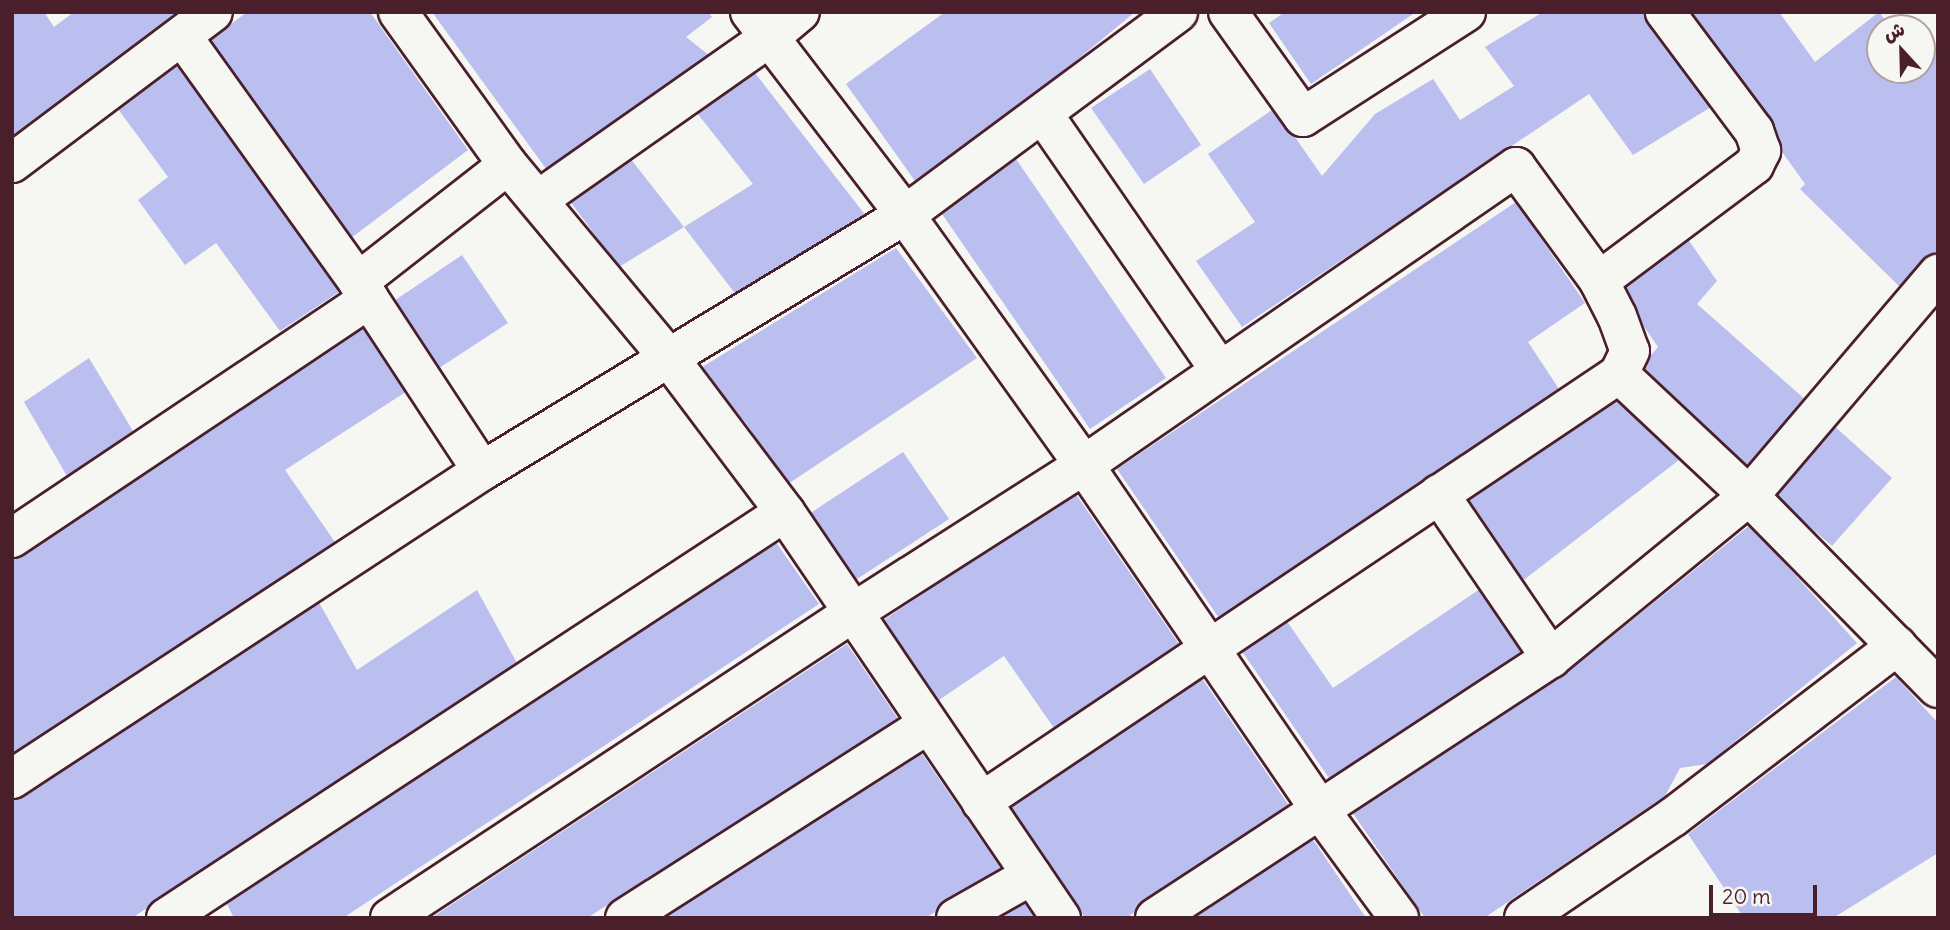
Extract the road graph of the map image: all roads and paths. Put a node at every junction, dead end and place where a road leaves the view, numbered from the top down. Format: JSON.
{"nodes":[{"id":1,"x":213,"y":12,"type":"edge"},
{"id":2,"x":398,"y":12,"type":"edge"},
{"id":3,"x":800,"y":12,"type":"edge"},
{"id":4,"x":1178,"y":12,"type":"edge"},
{"id":5,"x":1228,"y":12,"type":"edge"},
{"id":6,"x":1466,"y":12,"type":"edge"},
{"id":7,"x":1665,"y":12,"type":"edge"},
{"id":8,"x":760,"y":25,"type":"edge"},
{"id":9,"x":181,"y":36,"type":"junction"},
{"id":10,"x":1043,"y":114,"type":"junction"},
{"id":11,"x":12,"y":163,"type":"edge"},
{"id":12,"x":508,"y":165,"type":"junction"},
{"id":13,"x":538,"y":201,"type":"junction"},
{"id":14,"x":905,"y":215,"type":"junction"},
{"id":15,"x":1938,"y":274,"type":"edge"},
{"id":16,"x":1599,"y":281,"type":"junction"},
{"id":17,"x":363,"y":290,"type":"junction"},
{"id":18,"x":669,"y":358,"type":"junction"},
{"id":19,"x":1219,"y":369,"type":"junction"},
{"id":20,"x":1619,"y":374,"type":"junction"},
{"id":21,"x":1084,"y":465,"type":"junction"},
{"id":22,"x":482,"y":471,"type":"junction"},
{"id":23,"x":1439,"y":494,"type":"junction"},
{"id":24,"x":1749,"y":496,"type":"junction"},
{"id":25,"x":785,"y":512,"type":"junction"},
{"id":26,"x":12,"y":538,"type":"edge"},
{"id":27,"x":854,"y":612,"type":"junction"},
{"id":28,"x":1897,"y":646,"type":"junction"},
{"id":29,"x":1208,"y":650,"type":"junction"},
{"id":30,"x":1551,"y":659,"type":"junction"},
{"id":31,"x":1938,"y":688,"type":"edge"},
{"id":32,"x":927,"y":725,"type":"junction"},
{"id":33,"x":12,"y":779,"type":"edge"},
{"id":34,"x":981,"y":802,"type":"junction"},
{"id":35,"x":1320,"y":810,"type":"junction"},
{"id":36,"x":1032,"y":875,"type":"junction"},
{"id":37,"x":166,"y":918,"type":"edge"},
{"id":38,"x":390,"y":918,"type":"edge"},
{"id":39,"x":625,"y":918,"type":"edge"},
{"id":40,"x":956,"y":918,"type":"edge"},
{"id":41,"x":1062,"y":918,"type":"edge"},
{"id":42,"x":1155,"y":918,"type":"edge"},
{"id":43,"x":1399,"y":918,"type":"edge"},
{"id":44,"x":1524,"y":918,"type":"edge"}],
"edges":[{"from":1,"to":9,"type":"street"},
{"from":2,"to":12,"type":"street"},
{"from":3,"to":8,"type":"street"},
{"from":4,"to":10,"type":"street"},
{"from":5,"to":6,"type":"street"},
{"from":7,"to":16,"type":"street"},
{"from":8,"to":13,"type":"street"},
{"from":8,"to":14,"type":"street"},
{"from":9,"to":11,"type":"street"},
{"from":9,"to":17,"type":"street"},
{"from":10,"to":14,"type":"street"},
{"from":10,"to":19,"type":"street"},
{"from":12,"to":13,"type":"street"},
{"from":12,"to":17,"type":"street"},
{"from":13,"to":18,"type":"street"},
{"from":14,"to":18,"type":"street"},
{"from":14,"to":21,"type":"street"},
{"from":15,"to":24,"type":"street"},
{"from":16,"to":19,"type":"street"},
{"from":16,"to":20,"type":"street"},
{"from":17,"to":22,"type":"street"},
{"from":17,"to":26,"type":"street"},
{"from":18,"to":22,"type":"street"},
{"from":18,"to":25,"type":"street"},
{"from":19,"to":21,"type":"street"},
{"from":20,"to":23,"type":"street"},
{"from":20,"to":24,"type":"street"},
{"from":21,"to":27,"type":"street"},
{"from":21,"to":29,"type":"street"},
{"from":22,"to":33,"type":"street"},
{"from":23,"to":29,"type":"street"},
{"from":23,"to":30,"type":"street"},
{"from":24,"to":28,"type":"street"},
{"from":24,"to":30,"type":"street"},
{"from":25,"to":27,"type":"street"},
{"from":25,"to":37,"type":"street"},
{"from":27,"to":32,"type":"street"},
{"from":27,"to":38,"type":"street"},
{"from":28,"to":31,"type":"street"},
{"from":28,"to":44,"type":"street"},
{"from":29,"to":34,"type":"street"},
{"from":29,"to":35,"type":"street"},
{"from":30,"to":35,"type":"street"},
{"from":32,"to":34,"type":"street"},
{"from":32,"to":39,"type":"street"},
{"from":34,"to":36,"type":"street"},
{"from":35,"to":42,"type":"street"},
{"from":35,"to":43,"type":"street"},
{"from":36,"to":40,"type":"street"},
{"from":36,"to":41,"type":"street"}]}
